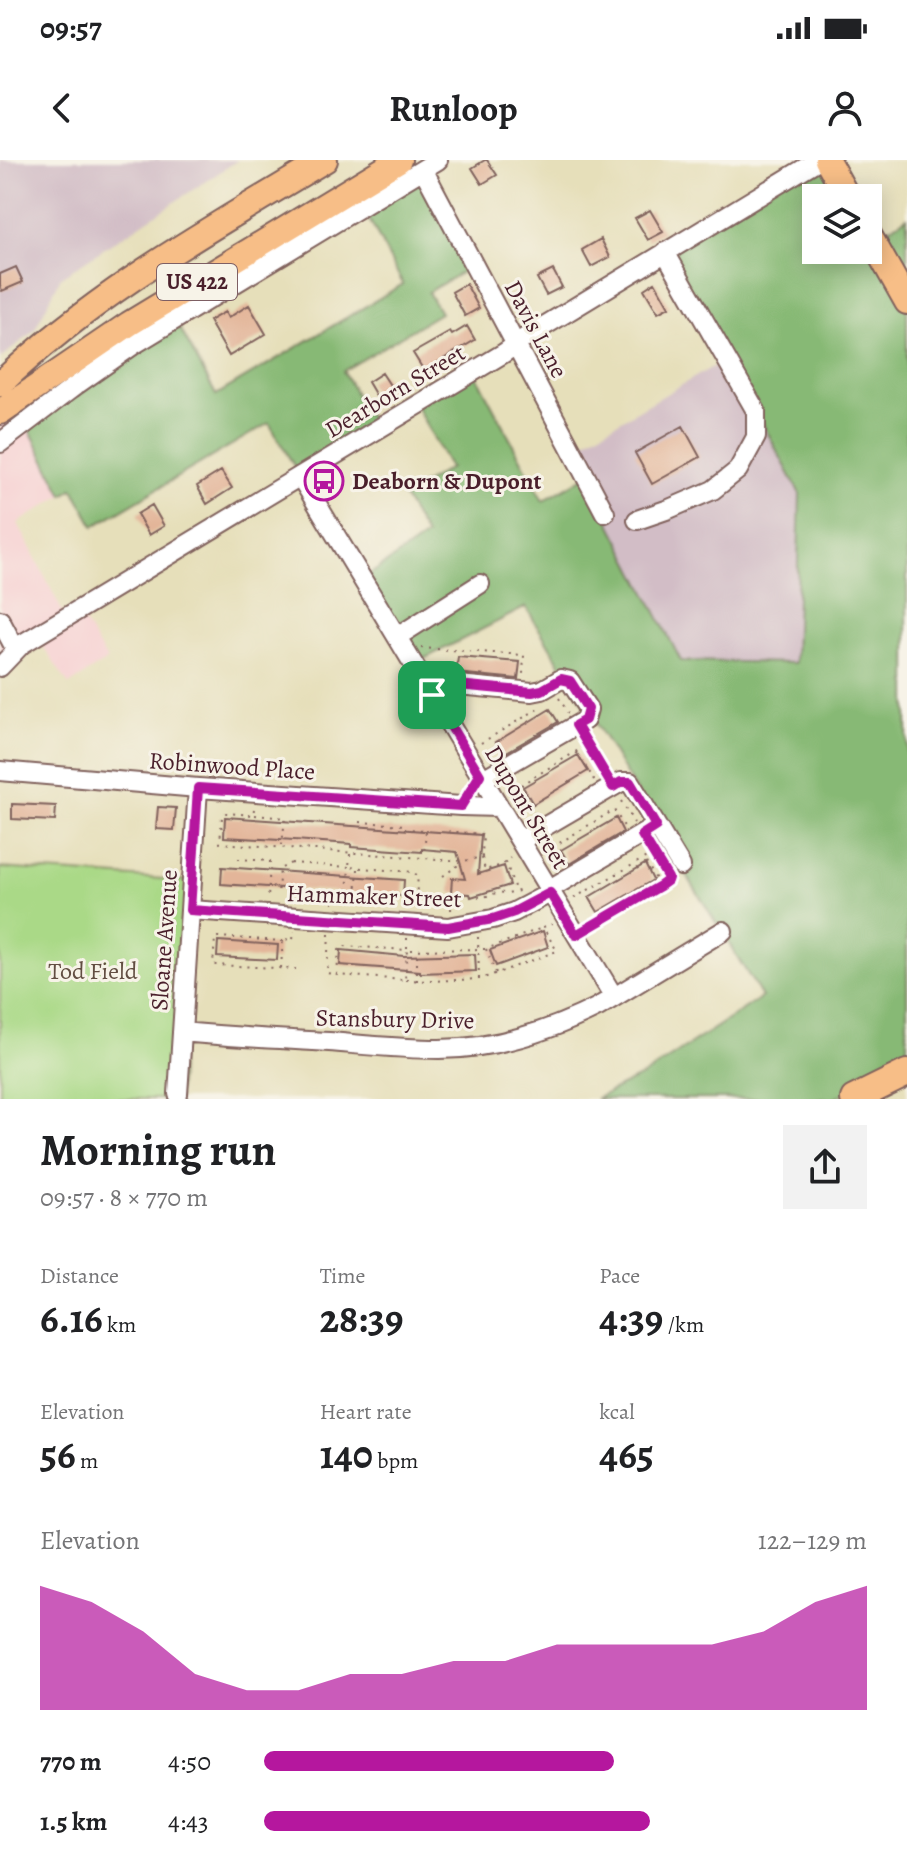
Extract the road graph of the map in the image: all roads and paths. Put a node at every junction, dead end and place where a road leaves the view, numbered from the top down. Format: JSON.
{"nodes":[{"id":1,"x":325,"y":160,"type":"edge"},
{"id":2,"x":399,"y":160,"type":"edge"},
{"id":3,"x":818,"y":160,"type":"edge"},
{"id":4,"x":827,"y":160,"type":"edge"},
{"id":5,"x":430,"y":164,"type":"edge"},
{"id":6,"x":840,"y":184,"type":"edge"},
{"id":7,"x":665,"y":252,"type":"junction"},
{"id":8,"x":882,"y":258,"type":"edge"},
{"id":9,"x":907,"y":302,"type":"edge"},
{"id":10,"x":516,"y":344,"type":"junction"},
{"id":11,"x":0,"y":384,"type":"edge"},
{"id":12,"x":0,"y":412,"type":"edge"},
{"id":13,"x":0,"y":443,"type":"edge"},
{"id":14,"x":300,"y":476,"type":"junction"},
{"id":15,"x":605,"y":513,"type":"dead end"},
{"id":16,"x":637,"y":520,"type":"dead end"},
{"id":17,"x":480,"y":584,"type":"dead end"},
{"id":18,"x":0,"y":620,"type":"edge"},
{"id":19,"x":397,"y":637,"type":"junction"},
{"id":20,"x":420,"y":648,"type":"dead end"},
{"id":21,"x":16,"y":650,"type":"junction"},
{"id":22,"x":0,"y":667,"type":"edge"},
{"id":23,"x":522,"y":685,"type":"dead end"},
{"id":24,"x":432,"y":695,"type":"junction"},
{"id":25,"x":559,"y":697,"type":"dead end"},
{"id":26,"x":545,"y":705,"type":"dead end"},
{"id":27,"x":576,"y":725,"type":"junction"},
{"id":28,"x":588,"y":745,"type":"junction"},
{"id":29,"x":576,"y":751,"type":"junction"},
{"id":30,"x":466,"y":752,"type":"junction"},
{"id":31,"x":0,"y":771,"type":"edge"},
{"id":32,"x":481,"y":777,"type":"junction"},
{"id":33,"x":582,"y":786,"type":"dead end"},
{"id":34,"x":613,"y":787,"type":"junction"},
{"id":35,"x":198,"y":788,"type":"junction"},
{"id":36,"x":624,"y":805,"type":"junction"},
{"id":37,"x":254,"y":806,"type":"dead end"},
{"id":38,"x":461,"y":806,"type":"junction"},
{"id":39,"x":499,"y":807,"type":"junction"},
{"id":40,"x":614,"y":810,"type":"junction"},
{"id":41,"x":535,"y":814,"type":"dead end"},
{"id":42,"x":253,"y":815,"type":"junction"},
{"id":43,"x":360,"y":822,"type":"dead end"},
{"id":44,"x":445,"y":831,"type":"dead end"},
{"id":45,"x":642,"y":832,"type":"junction"},
{"id":46,"x":282,"y":847,"type":"junction"},
{"id":47,"x":350,"y":852,"type":"junction"},
{"id":48,"x":522,"y":852,"type":"junction"},
{"id":49,"x":653,"y":854,"type":"junction"},
{"id":50,"x":482,"y":857,"type":"junction"},
{"id":51,"x":423,"y":858,"type":"junction"},
{"id":52,"x":238,"y":859,"type":"dead end"},
{"id":53,"x":644,"y":859,"type":"junction"},
{"id":54,"x":464,"y":861,"type":"junction"},
{"id":55,"x":506,"y":861,"type":"junction"},
{"id":56,"x":681,"y":866,"type":"dead end"},
{"id":57,"x":349,"y":867,"type":"junction"},
{"id":58,"x":358,"y":867,"type":"junction"},
{"id":59,"x":610,"y":867,"type":"dead end"},
{"id":60,"x":443,"y":876,"type":"dead end"},
{"id":61,"x":615,"y":876,"type":"junction"},
{"id":62,"x":660,"y":886,"type":"junction"},
{"id":63,"x":515,"y":892,"type":"junction"},
{"id":64,"x":501,"y":893,"type":"junction"},
{"id":65,"x":416,"y":895,"type":"junction"},
{"id":66,"x":497,"y":899,"type":"dead end"},
{"id":67,"x":549,"y":900,"type":"junction"},
{"id":68,"x":190,"y":910,"type":"junction"},
{"id":69,"x":451,"y":913,"type":"dead end"},
{"id":70,"x":267,"y":916,"type":"junction"},
{"id":71,"x":543,"y":927,"type":"junction"},
{"id":72,"x":723,"y":931,"type":"dead end"},
{"id":73,"x":294,"y":932,"type":"dead end"},
{"id":74,"x":410,"y":932,"type":"junction"},
{"id":75,"x":576,"y":935,"type":"junction"},
{"id":76,"x":329,"y":936,"type":"dead end"},
{"id":77,"x":478,"y":936,"type":"dead end"},
{"id":78,"x":283,"y":941,"type":"junction"},
{"id":79,"x":374,"y":942,"type":"dead end"},
{"id":80,"x":374,"y":948,"type":"junction"},
{"id":81,"x":486,"y":949,"type":"junction"},
{"id":82,"x":407,"y":950,"type":"junction"},
{"id":83,"x":478,"y":950,"type":"junction"},
{"id":84,"x":417,"y":951,"type":"junction"},
{"id":85,"x":281,"y":968,"type":"junction"},
{"id":86,"x":296,"y":969,"type":"dead end"},
{"id":87,"x":337,"y":974,"type":"junction"},
{"id":88,"x":496,"y":974,"type":"junction"},
{"id":89,"x":479,"y":979,"type":"junction"},
{"id":90,"x":405,"y":980,"type":"junction"},
{"id":91,"x":417,"y":981,"type":"junction"},
{"id":92,"x":614,"y":997,"type":"junction"},
{"id":93,"x":182,"y":1032,"type":"junction"},
{"id":94,"x":907,"y":1073,"type":"edge"},
{"id":95,"x":178,"y":1094,"type":"dead end"},
{"id":96,"x":854,"y":1099,"type":"edge"}],
"edges":[{"from":1,"to":11,"type":"main road","number":"US 422"},
{"from":2,"to":12,"type":"main road","number":"US 422"},
{"from":3,"to":7,"type":"street","name":"Dearborn Street"},
{"from":4,"to":6,"type":"main road"},
{"from":5,"to":10,"type":"street","name":"Davis Lane"},
{"from":5,"to":13,"type":"street"},
{"from":7,"to":10,"type":"street","name":"Dearborn Street"},
{"from":7,"to":16,"type":"street"},
{"from":8,"to":9,"type":"main road"},
{"from":10,"to":14,"type":"street","name":"Dearborn Street"},
{"from":10,"to":15,"type":"street","name":"Davis Lane"},
{"from":14,"to":19,"type":"street","name":"Dupont Street"},
{"from":14,"to":21,"type":"street","name":"Dearborn Street"},
{"from":17,"to":19,"type":"street"},
{"from":18,"to":21,"type":"street"},
{"from":19,"to":24,"type":"street","name":"Dupont Street"},
{"from":20,"to":23,"type":"path"},
{"from":21,"to":22,"type":"street","name":"Dearborn Street"},
{"from":24,"to":27,"type":"street"},
{"from":24,"to":30,"type":"street","name":"Dupont Street"},
{"from":25,"to":27,"type":"path"},
{"from":26,"to":30,"type":"path"},
{"from":27,"to":28,"type":"path"},
{"from":27,"to":32,"type":"street"},
{"from":28,"to":29,"type":"path"},
{"from":28,"to":34,"type":"path"},
{"from":29,"to":33,"type":"path"},
{"from":29,"to":41,"type":"path"},
{"from":30,"to":32,"type":"street","name":"Dupont Street"},
{"from":31,"to":35,"type":"street","name":"Robinwood Place"},
{"from":32,"to":38,"type":"street"},
{"from":32,"to":39,"type":"street","name":"Dupont Street"},
{"from":34,"to":36,"type":"path"},
{"from":34,"to":45,"type":"street"},
{"from":34,"to":48,"type":"street"},
{"from":35,"to":38,"type":"street","name":"Robinwood Place"},
{"from":35,"to":68,"type":"street","name":"Sloane Avenue"},
{"from":36,"to":40,"type":"path"},
{"from":36,"to":45,"type":"path"},
{"from":37,"to":42,"type":"path"},
{"from":38,"to":39,"type":"street","name":"Robinwood Place"},
{"from":39,"to":48,"type":"street","name":"Dupont Street"},
{"from":40,"to":45,"type":"path"},
{"from":40,"to":48,"type":"path"},
{"from":42,"to":46,"type":"path"},
{"from":42,"to":46,"type":"path"},
{"from":43,"to":51,"type":"path"},
{"from":44,"to":50,"type":"path"},
{"from":45,"to":49,"type":"path"},
{"from":45,"to":56,"type":"street"},
{"from":45,"to":67,"type":"street","name":"Hammaker Street"},
{"from":46,"to":47,"type":"path"},
{"from":47,"to":51,"type":"path"},
{"from":47,"to":57,"type":"path"},
{"from":48,"to":55,"type":"path"},
{"from":48,"to":67,"type":"street","name":"Dupont Street"},
{"from":49,"to":53,"type":"path"},
{"from":49,"to":62,"type":"path"},
{"from":50,"to":54,"type":"path"},
{"from":50,"to":55,"type":"path"},
{"from":51,"to":54,"type":"path"},
{"from":52,"to":70,"type":"path"},
{"from":53,"to":61,"type":"path"},
{"from":53,"to":62,"type":"path"},
{"from":54,"to":60,"type":"path"},
{"from":55,"to":63,"type":"path"},
{"from":57,"to":57,"type":"path"},
{"from":57,"to":58,"type":"path"},
{"from":58,"to":65,"type":"path"},
{"from":58,"to":65,"type":"path"},
{"from":59,"to":61,"type":"path"},
{"from":61,"to":67,"type":"path"},
{"from":62,"to":75,"type":"path"},
{"from":63,"to":64,"type":"path"},
{"from":63,"to":67,"type":"path"},
{"from":64,"to":66,"type":"path"},
{"from":64,"to":69,"type":"path"},
{"from":65,"to":74,"type":"path"},
{"from":67,"to":71,"type":"path"},
{"from":67,"to":74,"type":"street","name":"Hammaker Street"},
{"from":67,"to":75,"type":"street","name":"Dupont Street"},
{"from":68,"to":70,"type":"street","name":"Hammaker Street"},
{"from":68,"to":93,"type":"street","name":"Sloane Avenue"},
{"from":70,"to":74,"type":"street","name":"Hammaker Street"},
{"from":71,"to":81,"type":"path"},
{"from":71,"to":88,"type":"path"},
{"from":72,"to":92,"type":"street","name":"Stansbury Drive"},
{"from":73,"to":78,"type":"path"},
{"from":74,"to":82,"type":"path"},
{"from":75,"to":92,"type":"street","name":"Dupont Street"},
{"from":76,"to":87,"type":"path"},
{"from":77,"to":83,"type":"path"},
{"from":78,"to":85,"type":"path"},
{"from":78,"to":85,"type":"path"},
{"from":79,"to":80,"type":"path"},
{"from":80,"to":82,"type":"path"},
{"from":80,"to":87,"type":"path"},
{"from":81,"to":83,"type":"path"},
{"from":81,"to":88,"type":"path"},
{"from":82,"to":84,"type":"path"},
{"from":82,"to":90,"type":"path"},
{"from":83,"to":84,"type":"path"},
{"from":83,"to":89,"type":"path"},
{"from":84,"to":91,"type":"path"},
{"from":85,"to":86,"type":"path"},
{"from":87,"to":90,"type":"path"},
{"from":88,"to":89,"type":"path"},
{"from":89,"to":91,"type":"path"},
{"from":90,"to":91,"type":"path"},
{"from":92,"to":93,"type":"street","name":"Stansbury Drive"},
{"from":93,"to":95,"type":"street","name":"Sloane Avenue"},
{"from":94,"to":96,"type":"highway"}]}
